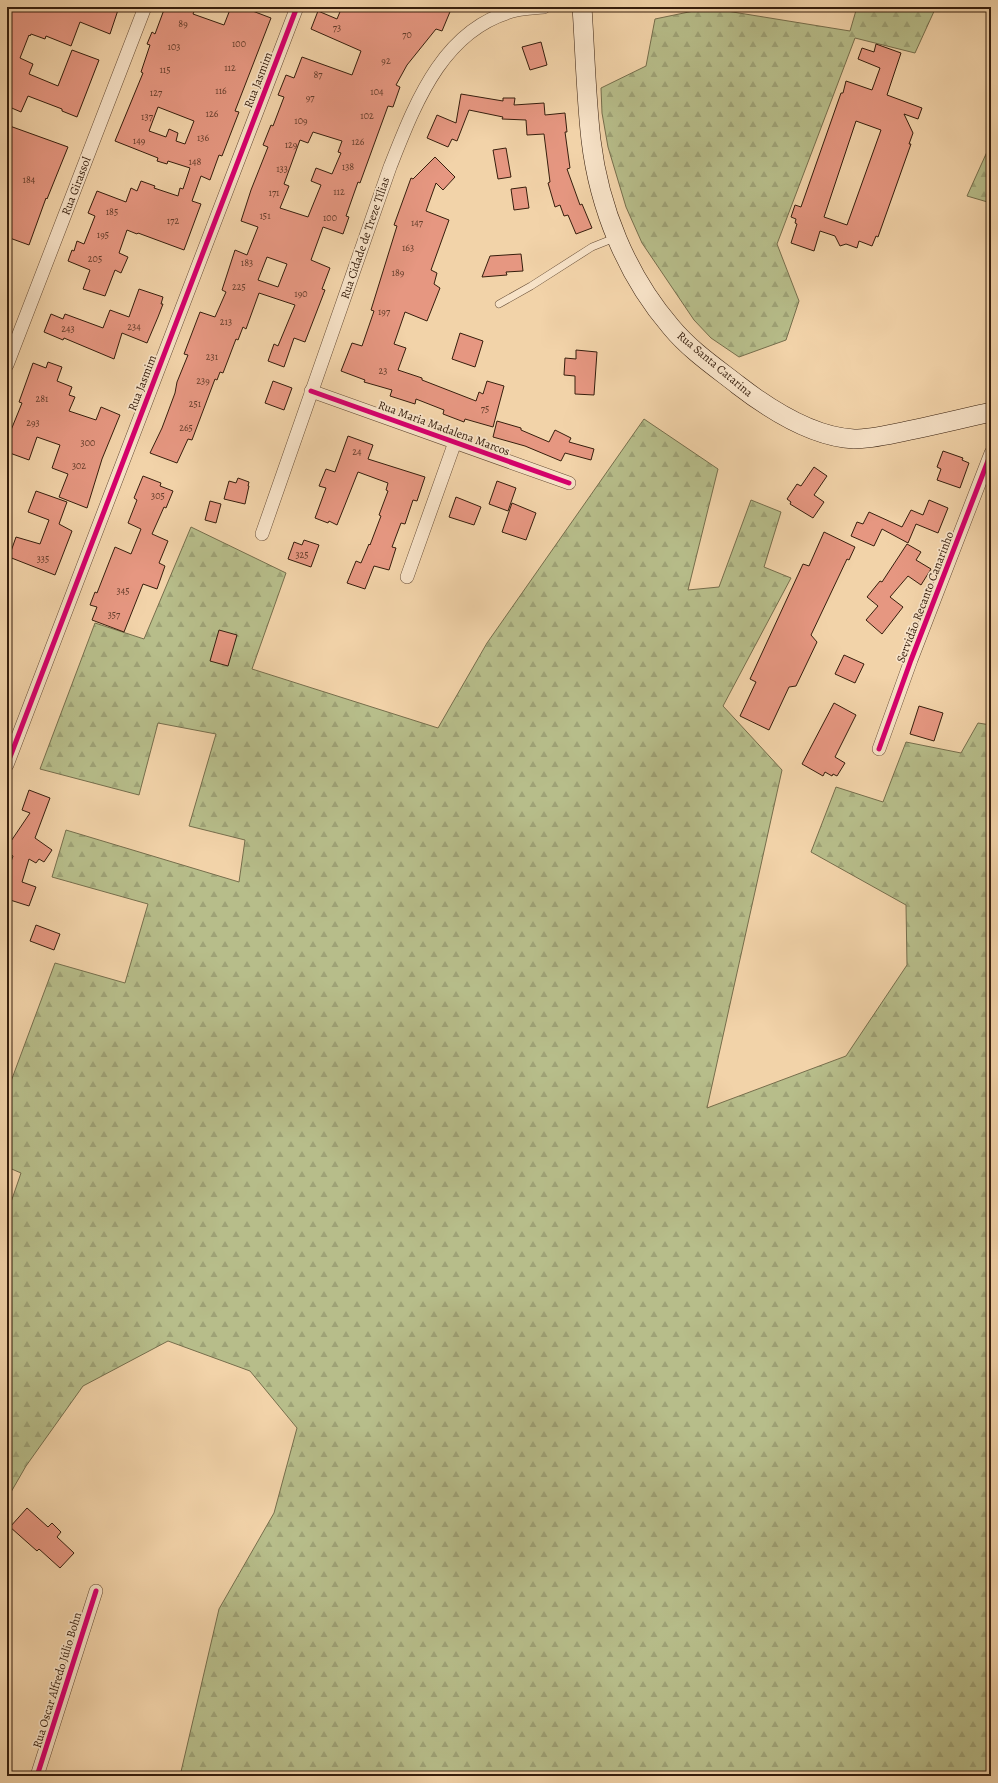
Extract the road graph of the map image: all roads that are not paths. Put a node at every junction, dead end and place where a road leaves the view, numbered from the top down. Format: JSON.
{"nodes":[{"id":1,"x":145,"y":7,"type":"edge"},
{"id":2,"x":297,"y":7,"type":"edge"},
{"id":3,"x":544,"y":7,"type":"edge"},
{"id":4,"x":582,"y":7,"type":"edge"},
{"id":5,"x":617,"y":237,"type":"junction"},
{"id":6,"x":499,"y":304,"type":"dead end"},
{"id":7,"x":7,"y":365,"type":"edge"},
{"id":8,"x":311,"y":391,"type":"junction"},
{"id":9,"x":991,"y":412,"type":"edge"},
{"id":10,"x":455,"y":442,"type":"junction"},
{"id":11,"x":991,"y":453,"type":"edge"},
{"id":12,"x":569,"y":483,"type":"dead end"},
{"id":13,"x":262,"y":534,"type":"dead end"},
{"id":14,"x":407,"y":577,"type":"dead end"},
{"id":15,"x":878,"y":749,"type":"dead end"},
{"id":16,"x":7,"y":765,"type":"edge"},
{"id":17,"x":96,"y":1591,"type":"dead end"},
{"id":18,"x":37,"y":1776,"type":"edge"}],
"edges":[{"from":1,"to":7,"type":"street","name":"Rua Girassol"},
{"from":2,"to":16,"type":"street","name":"Rua Jasmim"},
{"from":3,"to":8,"type":"street","name":"Rua Cidade de Treze Tílias"},
{"from":4,"to":5,"type":"main road","name":"Rua Santa Catarina"},
{"from":5,"to":6,"type":"lane"},
{"from":5,"to":9,"type":"main road","name":"Rua Santa Catarina"},
{"from":8,"to":10,"type":"street","name":"Rua Maria Madalena Marcos"},
{"from":8,"to":13,"type":"street","name":"Rua Cidade de Treze Tílias"},
{"from":10,"to":12,"type":"street","name":"Rua Maria Madalena Marcos"},
{"from":10,"to":14,"type":"street"},
{"from":11,"to":15,"type":"street","name":"Servidão Recanto Canarinho"},
{"from":17,"to":18,"type":"street","name":"Rua Oscar Alfredo Júlio Bohn"}]}
